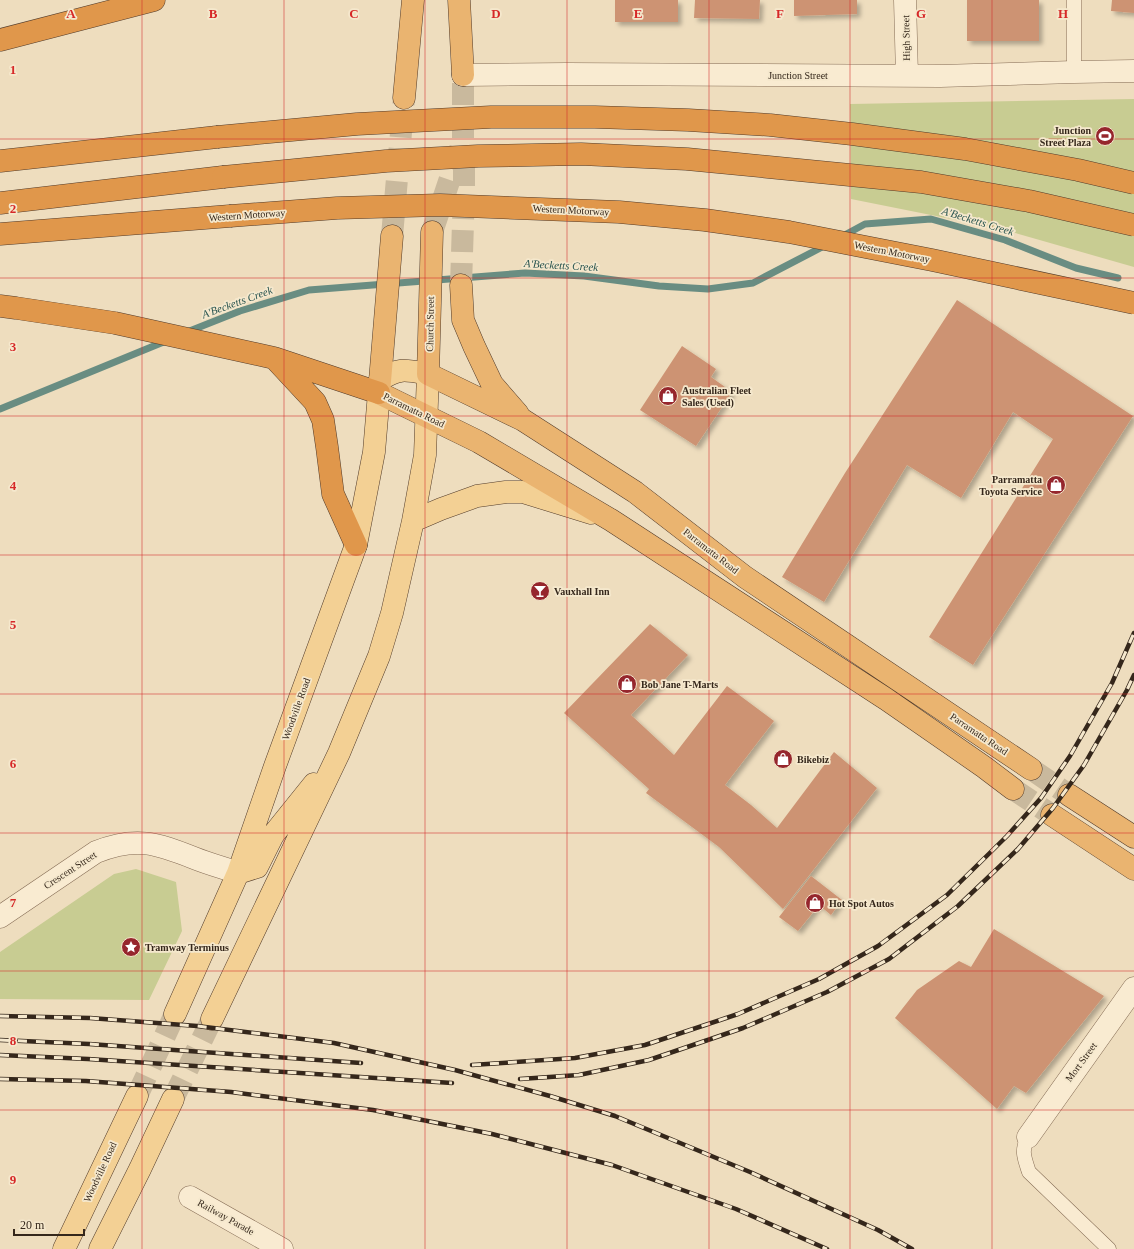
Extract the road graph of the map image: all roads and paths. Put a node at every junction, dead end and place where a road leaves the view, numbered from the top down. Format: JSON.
{"nodes":[{"id":1,"x":154,"y":0,"type":"edge"},
{"id":2,"x":413,"y":0,"type":"edge"},
{"id":3,"x":459,"y":0,"type":"edge"},
{"id":4,"x":905,"y":0,"type":"edge"},
{"id":5,"x":1074,"y":0,"type":"edge"},
{"id":6,"x":0,"y":40,"type":"edge"},
{"id":7,"x":1074,"y":72,"type":"junction"},
{"id":8,"x":1134,"y":72,"type":"edge"},
{"id":9,"x":463,"y":75,"type":"joint"},
{"id":10,"x":906,"y":76,"type":"junction"},
{"id":11,"x":404,"y":98,"type":"tunnel mouth"},
{"id":12,"x":0,"y":161,"type":"edge"},
{"id":13,"x":1134,"y":183,"type":"edge"},
{"id":14,"x":0,"y":202,"type":"edge"},
{"id":15,"x":1134,"y":225,"type":"edge"},
{"id":16,"x":432,"y":232,"type":"tunnel mouth"},
{"id":17,"x":0,"y":234,"type":"edge"},
{"id":18,"x":392,"y":236,"type":"tunnel mouth"},
{"id":19,"x":461,"y":285,"type":"tunnel mouth"},
{"id":20,"x":1134,"y":303,"type":"edge"},
{"id":21,"x":0,"y":306,"type":"edge"},
{"id":22,"x":274,"y":358,"type":"junction"},
{"id":23,"x":428,"y":374,"type":"junction"},
{"id":24,"x":380,"y":386,"type":"junction"},
{"id":25,"x":428,"y":417,"type":"junction"},
{"id":26,"x":523,"y":420,"type":"junction"},
{"id":27,"x":611,"y":520,"type":"junction"},
{"id":28,"x":413,"y":521,"type":"junction"},
{"id":29,"x":356,"y":545,"type":"junction"},
{"id":30,"x":338,"y":753,"type":"junction"},
{"id":31,"x":1030,"y":769,"type":"tunnel mouth"},
{"id":32,"x":1013,"y":789,"type":"tunnel mouth"},
{"id":33,"x":1069,"y":795,"type":"tunnel mouth"},
{"id":34,"x":1052,"y":815,"type":"tunnel mouth"},
{"id":35,"x":1134,"y":837,"type":"edge"},
{"id":36,"x":1134,"y":870,"type":"edge"},
{"id":37,"x":238,"y":873,"type":"junction"},
{"id":38,"x":0,"y":917,"type":"edge"},
{"id":39,"x":1134,"y":988,"type":"edge"},
{"id":40,"x":175,"y":1014,"type":"tunnel mouth"},
{"id":41,"x":212,"y":1019,"type":"tunnel mouth"},
{"id":42,"x":137,"y":1096,"type":"tunnel mouth"},
{"id":43,"x":173,"y":1099,"type":"tunnel mouth"},
{"id":44,"x":1028,"y":1136,"type":"joint"},
{"id":45,"x":190,"y":1197,"type":"dead end"},
{"id":46,"x":270,"y":1246,"type":"edge"},
{"id":47,"x":64,"y":1249,"type":"edge"},
{"id":48,"x":100,"y":1249,"type":"edge"},
{"id":49,"x":1109,"y":1249,"type":"edge"}],
"edges":[{"from":1,"to":6,"type":"highway"},
{"from":2,"to":11,"type":"highway"},
{"from":3,"to":9,"type":"highway"},
{"from":4,"to":10,"type":"street","name":"High Street"},
{"from":5,"to":7,"type":"lane"},
{"from":7,"to":8,"type":"street","name":"Junction Street"},
{"from":7,"to":10,"type":"street","name":"Junction Street"},
{"from":9,"to":10,"type":"street","name":"Junction Street"},
{"from":12,"to":13,"type":"highway","bridge":true},
{"from":14,"to":15,"type":"highway","bridge":true},
{"from":16,"to":23,"type":"highway","name":"Church Street"},
{"from":17,"to":20,"type":"highway","name":"Western Motorway","bridge":true},
{"from":18,"to":24,"type":"highway"},
{"from":19,"to":26,"type":"highway"},
{"from":21,"to":22,"type":"highway"},
{"from":22,"to":24,"type":"highway"},
{"from":22,"to":29,"type":"highway"},
{"from":23,"to":24,"type":"main road","name":"Parramatta Road"},
{"from":23,"to":25,"type":"main road","name":"Church Street"},
{"from":23,"to":26,"type":"highway","name":"Parramatta Road"},
{"from":24,"to":25,"type":"highway","name":"Parramatta Road"},
{"from":24,"to":29,"type":"main road","name":"Woodville Road"},
{"from":25,"to":27,"type":"highway","name":"Parramatta Road"},
{"from":25,"to":28,"type":"main road"},
{"from":26,"to":31,"type":"highway","name":"Parramatta Road"},
{"from":27,"to":28,"type":"main road"},
{"from":27,"to":32,"type":"highway","name":"Parramatta Road"},
{"from":28,"to":30,"type":"main road"},
{"from":29,"to":37,"type":"main road","name":"Woodville Road"},
{"from":30,"to":37,"type":"main road"},
{"from":30,"to":41,"type":"main road"},
{"from":33,"to":35,"type":"highway"},
{"from":34,"to":36,"type":"highway"},
{"from":37,"to":38,"type":"street","name":"Crescent Street"},
{"from":37,"to":40,"type":"main road","name":"Woodville Road"},
{"from":39,"to":44,"type":"street","name":"Mort Street"},
{"from":42,"to":47,"type":"main road","name":"Woodville Road"},
{"from":43,"to":48,"type":"main road"},
{"from":44,"to":49,"type":"lane"},
{"from":45,"to":46,"type":"street","name":"Railway Parade"}]}
